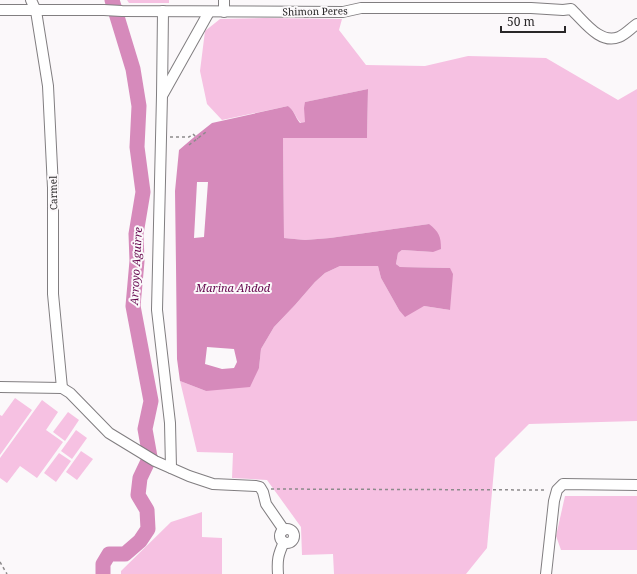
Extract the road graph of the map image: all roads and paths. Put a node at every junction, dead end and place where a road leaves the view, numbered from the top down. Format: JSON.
{"nodes":[{"id":1,"x":31,"y":0,"type":"edge"},
{"id":2,"x":224,"y":0,"type":"edge"},
{"id":3,"x":528,"y":4,"type":"edge"},
{"id":4,"x":573,"y":4,"type":"edge"},
{"id":5,"x":0,"y":10,"type":"edge"},
{"id":6,"x":36,"y":11,"type":"junction"},
{"id":7,"x":163,"y":11,"type":"junction"},
{"id":8,"x":209,"y":12,"type":"junction"},
{"id":9,"x":224,"y":12,"type":"junction"},
{"id":10,"x":637,"y":24,"type":"edge"},
{"id":11,"x":162,"y":95,"type":"junction"},
{"id":12,"x":206,"y":132,"type":"dead end"},
{"id":13,"x":161,"y":138,"type":"junction"},
{"id":14,"x":198,"y":139,"type":"junction"},
{"id":15,"x":189,"y":145,"type":"dead end"},
{"id":16,"x":0,"y":387,"type":"edge"},
{"id":17,"x":62,"y":388,"type":"junction"},
{"id":18,"x":172,"y":468,"type":"junction"},
{"id":19,"x":637,"y":485,"type":"edge"},
{"id":20,"x":260,"y":487,"type":"junction"},
{"id":21,"x":557,"y":490,"type":"junction"},
{"id":22,"x":0,"y":562,"type":"edge"},
{"id":23,"x":7,"y":574,"type":"edge"},
{"id":24,"x":278,"y":574,"type":"edge"},
{"id":25,"x":546,"y":574,"type":"edge"}],
"edges":[{"from":1,"to":6,"type":"street","name":"Carmel"},
{"from":2,"to":9,"type":"street"},
{"from":3,"to":4,"type":"street","name":"Shimon Peres"},
{"from":3,"to":9,"type":"street","name":"Shimon Peres"},
{"from":4,"to":10,"type":"street","name":"Shimon Peres"},
{"from":5,"to":6,"type":"street","name":"Shimon Peres"},
{"from":6,"to":7,"type":"street","name":"Shimon Peres"},
{"from":6,"to":17,"type":"street","name":"Carmel"},
{"from":7,"to":8,"type":"street","name":"Shimon Peres"},
{"from":7,"to":11,"type":"street"},
{"from":8,"to":9,"type":"street","name":"Shimon Peres"},
{"from":8,"to":11,"type":"street"},
{"from":11,"to":13,"type":"street"},
{"from":12,"to":14,"type":"path"},
{"from":13,"to":14,"type":"path"},
{"from":13,"to":18,"type":"street"},
{"from":14,"to":15,"type":"path"},
{"from":16,"to":17,"type":"street"},
{"from":17,"to":18,"type":"street"},
{"from":18,"to":20,"type":"street"},
{"from":19,"to":21,"type":"street"},
{"from":20,"to":21,"type":"path"},
{"from":20,"to":24,"type":"street"},
{"from":21,"to":25,"type":"street"},
{"from":22,"to":23,"type":"path"}]}
